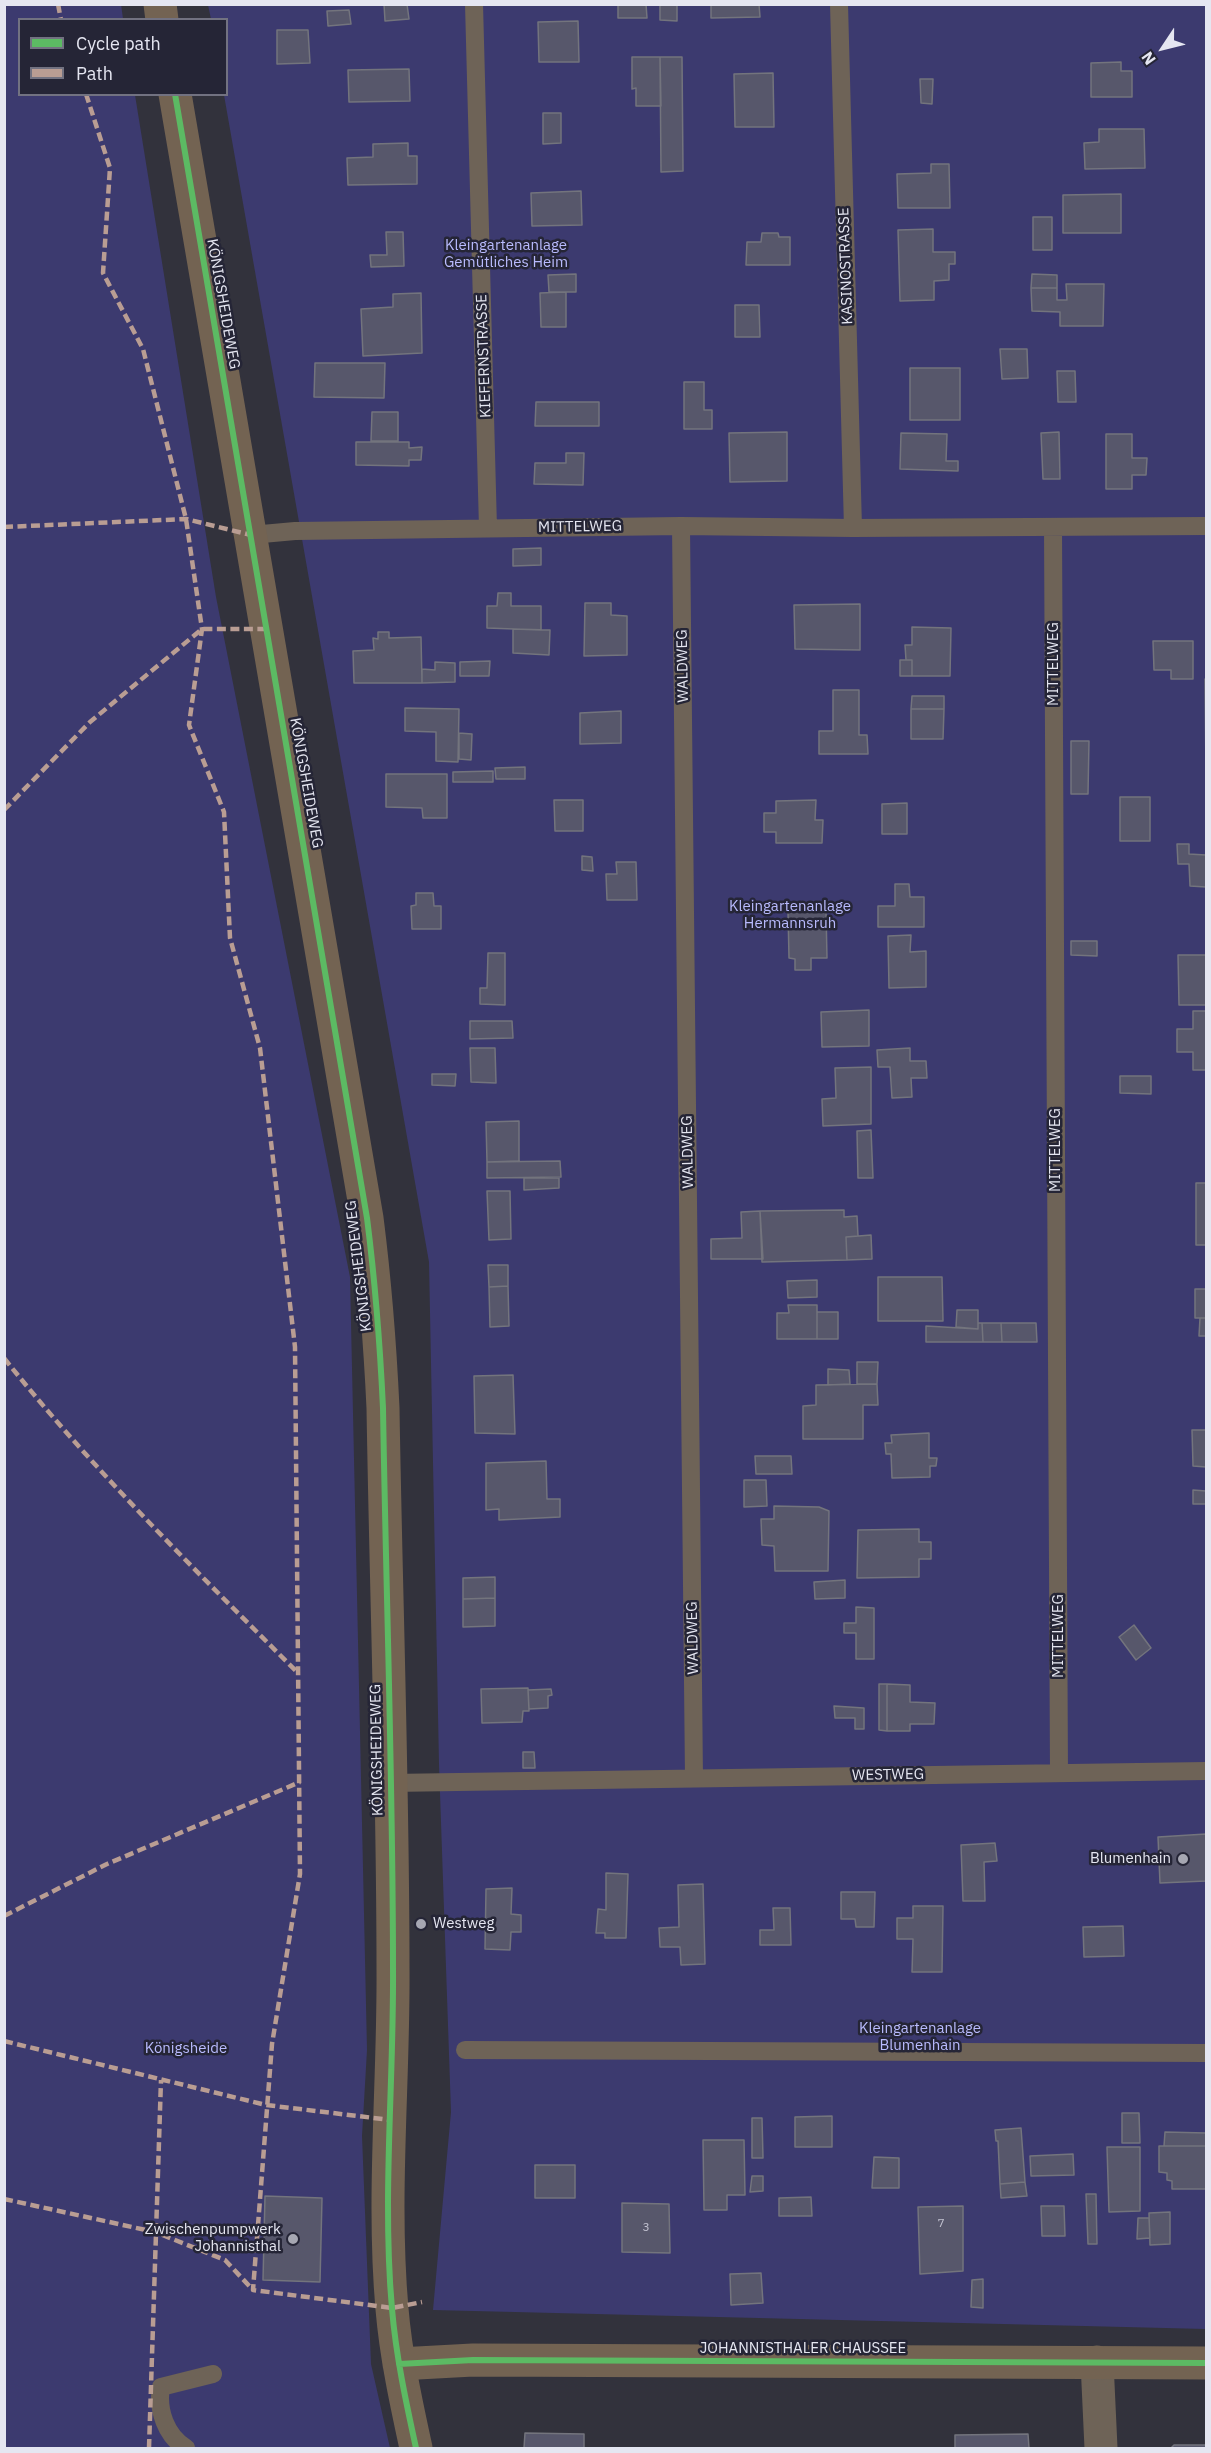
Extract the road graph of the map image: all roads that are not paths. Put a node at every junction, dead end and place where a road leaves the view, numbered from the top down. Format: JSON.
{"nodes":[{"id":1,"x":474,"y":4,"type":"edge"},
{"id":2,"x":839,"y":4,"type":"edge"},
{"id":3,"x":175,"y":96,"type":"edge"},
{"id":4,"x":681,"y":526,"type":"junction"},
{"id":5,"x":1206,"y":526,"type":"edge"},
{"id":6,"x":1053,"y":527,"type":"junction"},
{"id":7,"x":488,"y":528,"type":"junction"},
{"id":8,"x":853,"y":528,"type":"junction"},
{"id":9,"x":251,"y":535,"type":"junction"},
{"id":10,"x":1206,"y":1771,"type":"edge"},
{"id":11,"x":1059,"y":1772,"type":"junction"},
{"id":12,"x":694,"y":1778,"type":"junction"},
{"id":13,"x":390,"y":1783,"type":"junction"},
{"id":14,"x":465,"y":2050,"type":"dead end"},
{"id":15,"x":1206,"y":2053,"type":"edge"},
{"id":16,"x":1097,"y":2362,"type":"junction"},
{"id":17,"x":1206,"y":2363,"type":"edge"},
{"id":18,"x":399,"y":2364,"type":"junction"},
{"id":19,"x":213,"y":2374,"type":"dead end"},
{"id":20,"x":186,"y":2448,"type":"edge"},
{"id":21,"x":416,"y":2448,"type":"edge"},
{"id":22,"x":1101,"y":2448,"type":"edge"}],
"edges":[{"from":1,"to":7,"type":"lane","name":"KIEFERNSTRASSE"},
{"from":2,"to":8,"type":"lane","name":"KASINOSTRASSE"},
{"from":3,"to":9,"type":"street","name":"KÖNIGSHEIDEWEG"},
{"from":4,"to":7,"type":"lane","name":"MITTELWEG"},
{"from":4,"to":8,"type":"lane","name":"MITTELWEG"},
{"from":4,"to":12,"type":"lane","name":"WALDWEG"},
{"from":5,"to":6,"type":"lane","name":"MITTELWEG"},
{"from":6,"to":8,"type":"lane","name":"MITTELWEG"},
{"from":6,"to":11,"type":"lane","name":"MITTELWEG"},
{"from":7,"to":9,"type":"lane","name":"MITTELWEG"},
{"from":9,"to":13,"type":"street","name":"KÖNIGSHEIDEWEG"},
{"from":10,"to":11,"type":"lane","name":"WESTWEG"},
{"from":11,"to":12,"type":"lane","name":"WESTWEG"},
{"from":12,"to":13,"type":"lane","name":"WESTWEG"},
{"from":13,"to":18,"type":"street","name":"KÖNIGSHEIDEWEG"},
{"from":14,"to":15,"type":"lane"},
{"from":16,"to":17,"type":"street","name":"JOHANNISTHALER CHAUSSEE"},
{"from":16,"to":18,"type":"street","name":"JOHANNISTHALER CHAUSSEE"},
{"from":16,"to":22,"type":"street"},
{"from":18,"to":21,"type":"street","name":"KÖNIGSHEIDEWEG"},
{"from":19,"to":20,"type":"lane"}]}
